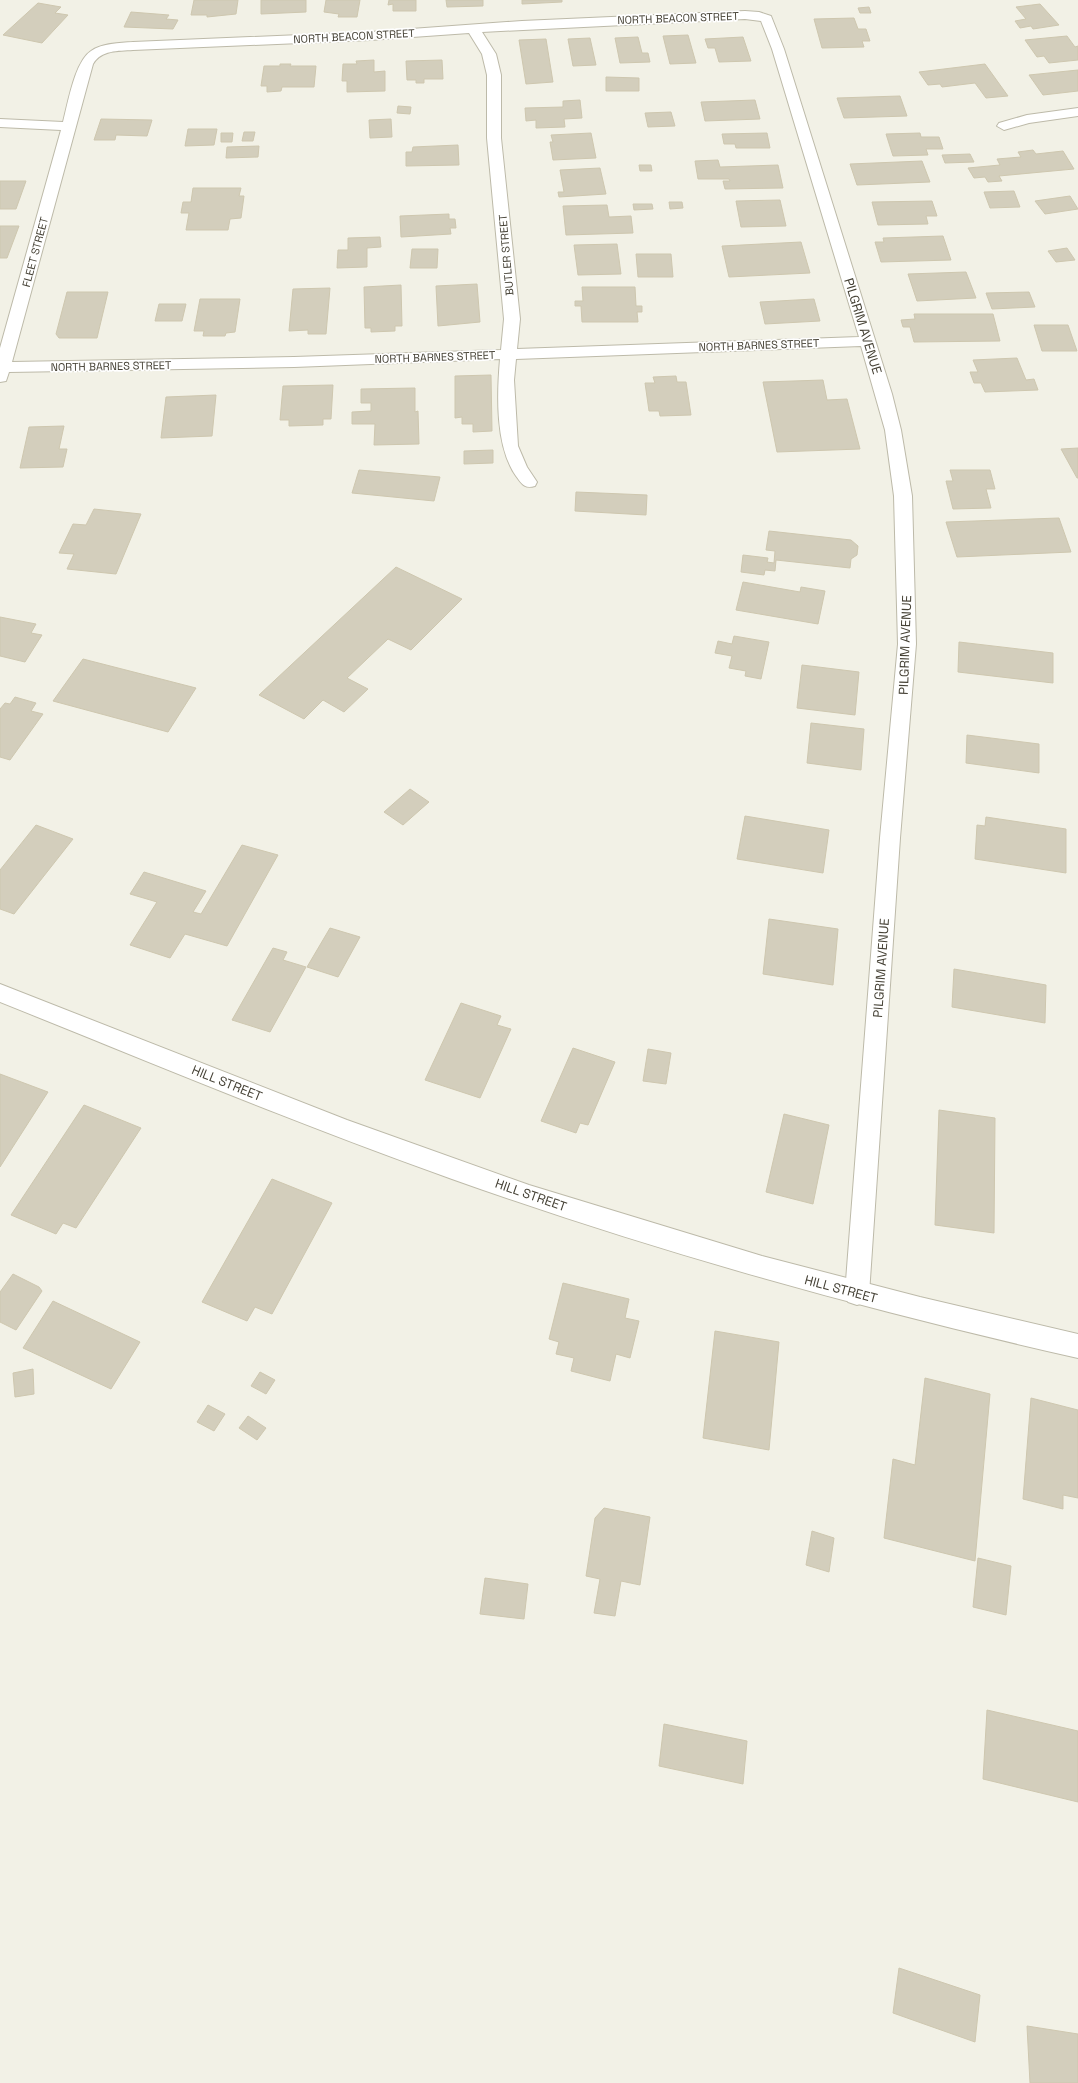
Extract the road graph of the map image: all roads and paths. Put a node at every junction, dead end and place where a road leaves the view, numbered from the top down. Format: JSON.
{"nodes":[{"id":1,"x":762,"y":16,"type":"joint"},
{"id":2,"x":473,"y":28,"type":"junction"},
{"id":3,"x":1078,"y":112,"type":"edge"},
{"id":4,"x":0,"y":123,"type":"edge"},
{"id":5,"x":69,"y":126,"type":"junction"},
{"id":6,"x":1004,"y":126,"type":"dead end"},
{"id":7,"x":867,"y":341,"type":"junction"},
{"id":8,"x":509,"y":354,"type":"junction"},
{"id":9,"x":2,"y":372,"type":"edge"},
{"id":10,"x":529,"y":482,"type":"dead end"},
{"id":11,"x":0,"y":993,"type":"edge"},
{"id":12,"x":857,"y":1294,"type":"junction"},
{"id":13,"x":1078,"y":1346,"type":"edge"}],
"edges":[{"from":1,"to":2,"type":"street","name":"NORTH BEACON STREET"},
{"from":1,"to":7,"type":"street","name":"PILGRIM AVENUE"},
{"from":2,"to":5,"type":"street","name":"NORTH BEACON STREET"},
{"from":2,"to":8,"type":"street","name":"BUTLER STREET"},
{"from":3,"to":6,"type":"street"},
{"from":4,"to":5,"type":"street"},
{"from":5,"to":9,"type":"street","name":"FLEET STREET"},
{"from":7,"to":8,"type":"street","name":"NORTH BARNES STREET"},
{"from":7,"to":12,"type":"street","name":"PILGRIM AVENUE"},
{"from":8,"to":9,"type":"street","name":"NORTH BARNES STREET"},
{"from":8,"to":10,"type":"street","name":"BUTLER STREET"},
{"from":11,"to":12,"type":"street","name":"HILL STREET"},
{"from":12,"to":13,"type":"street","name":"HILL STREET"}]}
